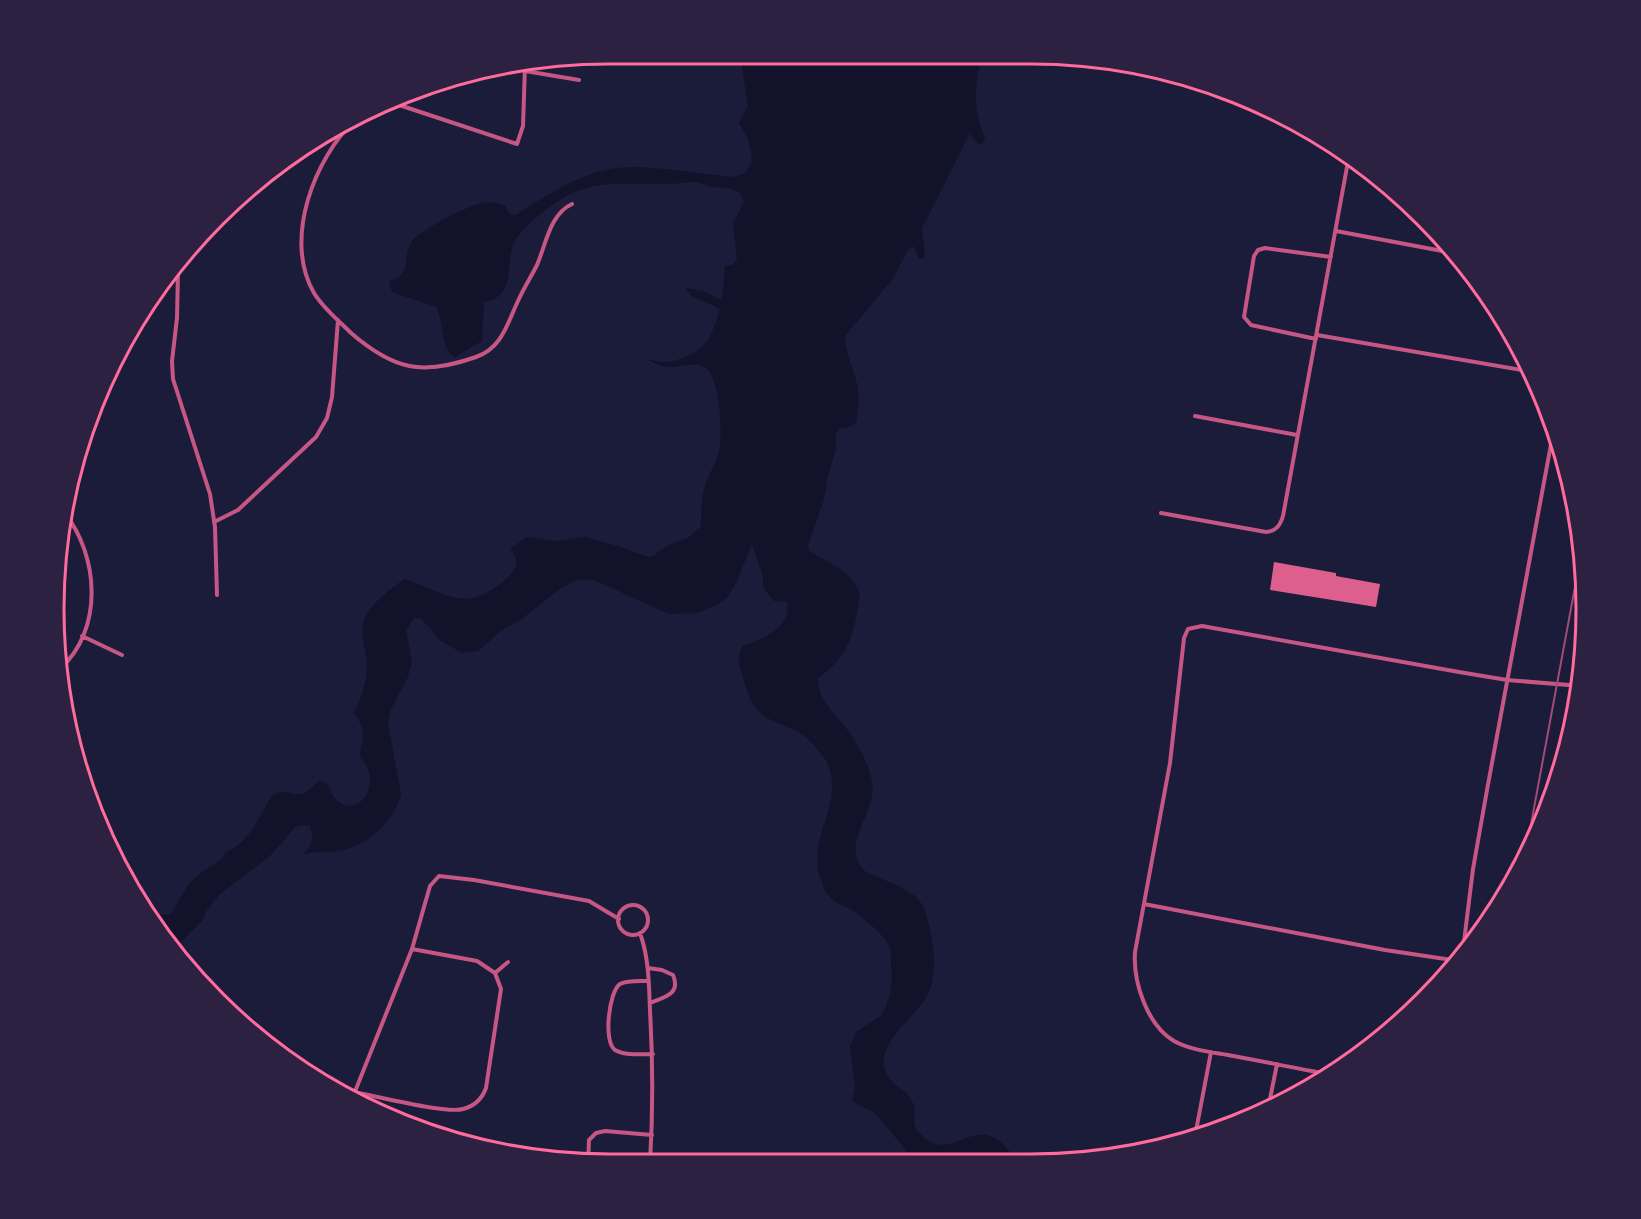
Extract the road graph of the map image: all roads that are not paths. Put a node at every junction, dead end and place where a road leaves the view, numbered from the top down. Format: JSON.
{"nodes":[{"id":1,"x":525,"y":71,"type":"joint"},
{"id":2,"x":579,"y":80,"type":"dead end"},
{"id":3,"x":401,"y":106,"type":"edge"},
{"id":4,"x":339,"y":137,"type":"edge"},
{"id":5,"x":1347,"y":166,"type":"edge"},
{"id":6,"x":572,"y":204,"type":"dead end"},
{"id":7,"x":1335,"y":231,"type":"junction"},
{"id":8,"x":1442,"y":251,"type":"edge"},
{"id":9,"x":1331,"y":257,"type":"junction"},
{"id":10,"x":176,"y":279,"type":"edge"},
{"id":11,"x":338,"y":320,"type":"junction"},
{"id":12,"x":1317,"y":337,"type":"junction"},
{"id":13,"x":1521,"y":370,"type":"edge"},
{"id":14,"x":1195,"y":416,"type":"dead end"},
{"id":15,"x":1298,"y":435,"type":"junction"},
{"id":16,"x":1551,"y":444,"type":"edge"},
{"id":17,"x":1161,"y":513,"type":"dead end"},
{"id":18,"x":214,"y":522,"type":"junction"},
{"id":19,"x":71,"y":524,"type":"edge"},
{"id":20,"x":217,"y":595,"type":"dead end"},
{"id":21,"x":82,"y":636,"type":"junction"},
{"id":22,"x":122,"y":655,"type":"dead end"},
{"id":23,"x":67,"y":661,"type":"edge"},
{"id":24,"x":1507,"y":680,"type":"junction"},
{"id":25,"x":1571,"y":685,"type":"edge"},
{"id":26,"x":1144,"y":904,"type":"junction"},
{"id":27,"x":619,"y":919,"type":"junction"},
{"id":28,"x":640,"y":933,"type":"junction"},
{"id":29,"x":1463,"y":942,"type":"edge"},
{"id":30,"x":412,"y":949,"type":"junction"},
{"id":31,"x":1450,"y":959,"type":"edge"},
{"id":32,"x":508,"y":962,"type":"dead end"},
{"id":33,"x":648,"y":969,"type":"junction"},
{"id":34,"x":495,"y":973,"type":"junction"},
{"id":35,"x":648,"y":981,"type":"junction"},
{"id":36,"x":650,"y":1003,"type":"junction"},
{"id":37,"x":1211,"y":1052,"type":"junction"},
{"id":38,"x":653,"y":1054,"type":"junction"},
{"id":39,"x":1277,"y":1064,"type":"junction"},
{"id":40,"x":1319,"y":1072,"type":"edge"},
{"id":41,"x":355,"y":1091,"type":"edge"},
{"id":42,"x":359,"y":1093,"type":"edge"},
{"id":43,"x":1270,"y":1099,"type":"edge"},
{"id":44,"x":1196,"y":1129,"type":"edge"},
{"id":45,"x":652,"y":1135,"type":"junction"},
{"id":46,"x":588,"y":1153,"type":"edge"},
{"id":47,"x":651,"y":1154,"type":"edge"}],
"edges":[{"from":1,"to":2,"type":"street"},
{"from":1,"to":3,"type":"street"},
{"from":4,"to":11,"type":"street"},
{"from":5,"to":7,"type":"street"},
{"from":6,"to":11,"type":"street"},
{"from":7,"to":8,"type":"street"},
{"from":7,"to":9,"type":"street"},
{"from":9,"to":12,"type":"street"},
{"from":9,"to":12,"type":"street"},
{"from":10,"to":18,"type":"street"},
{"from":11,"to":18,"type":"street"},
{"from":12,"to":13,"type":"street"},
{"from":12,"to":15,"type":"street"},
{"from":14,"to":15,"type":"street"},
{"from":15,"to":17,"type":"street"},
{"from":16,"to":24,"type":"street"},
{"from":18,"to":20,"type":"street"},
{"from":19,"to":21,"type":"street"},
{"from":21,"to":22,"type":"street"},
{"from":21,"to":23,"type":"street"},
{"from":24,"to":25,"type":"street"},
{"from":24,"to":26,"type":"street"},
{"from":24,"to":29,"type":"street"},
{"from":26,"to":31,"type":"street"},
{"from":26,"to":37,"type":"street"},
{"from":27,"to":28,"type":"street"},
{"from":27,"to":28,"type":"street"},
{"from":27,"to":30,"type":"street"},
{"from":28,"to":33,"type":"street"},
{"from":30,"to":34,"type":"street"},
{"from":30,"to":41,"type":"street"},
{"from":32,"to":34,"type":"street"},
{"from":33,"to":35,"type":"street"},
{"from":33,"to":36,"type":"street"},
{"from":34,"to":42,"type":"street"},
{"from":35,"to":36,"type":"street"},
{"from":35,"to":38,"type":"street"},
{"from":36,"to":38,"type":"street"},
{"from":37,"to":39,"type":"street"},
{"from":37,"to":44,"type":"street"},
{"from":38,"to":45,"type":"street"},
{"from":39,"to":40,"type":"street"},
{"from":39,"to":43,"type":"street"},
{"from":45,"to":46,"type":"street"},
{"from":45,"to":47,"type":"street"}]}
